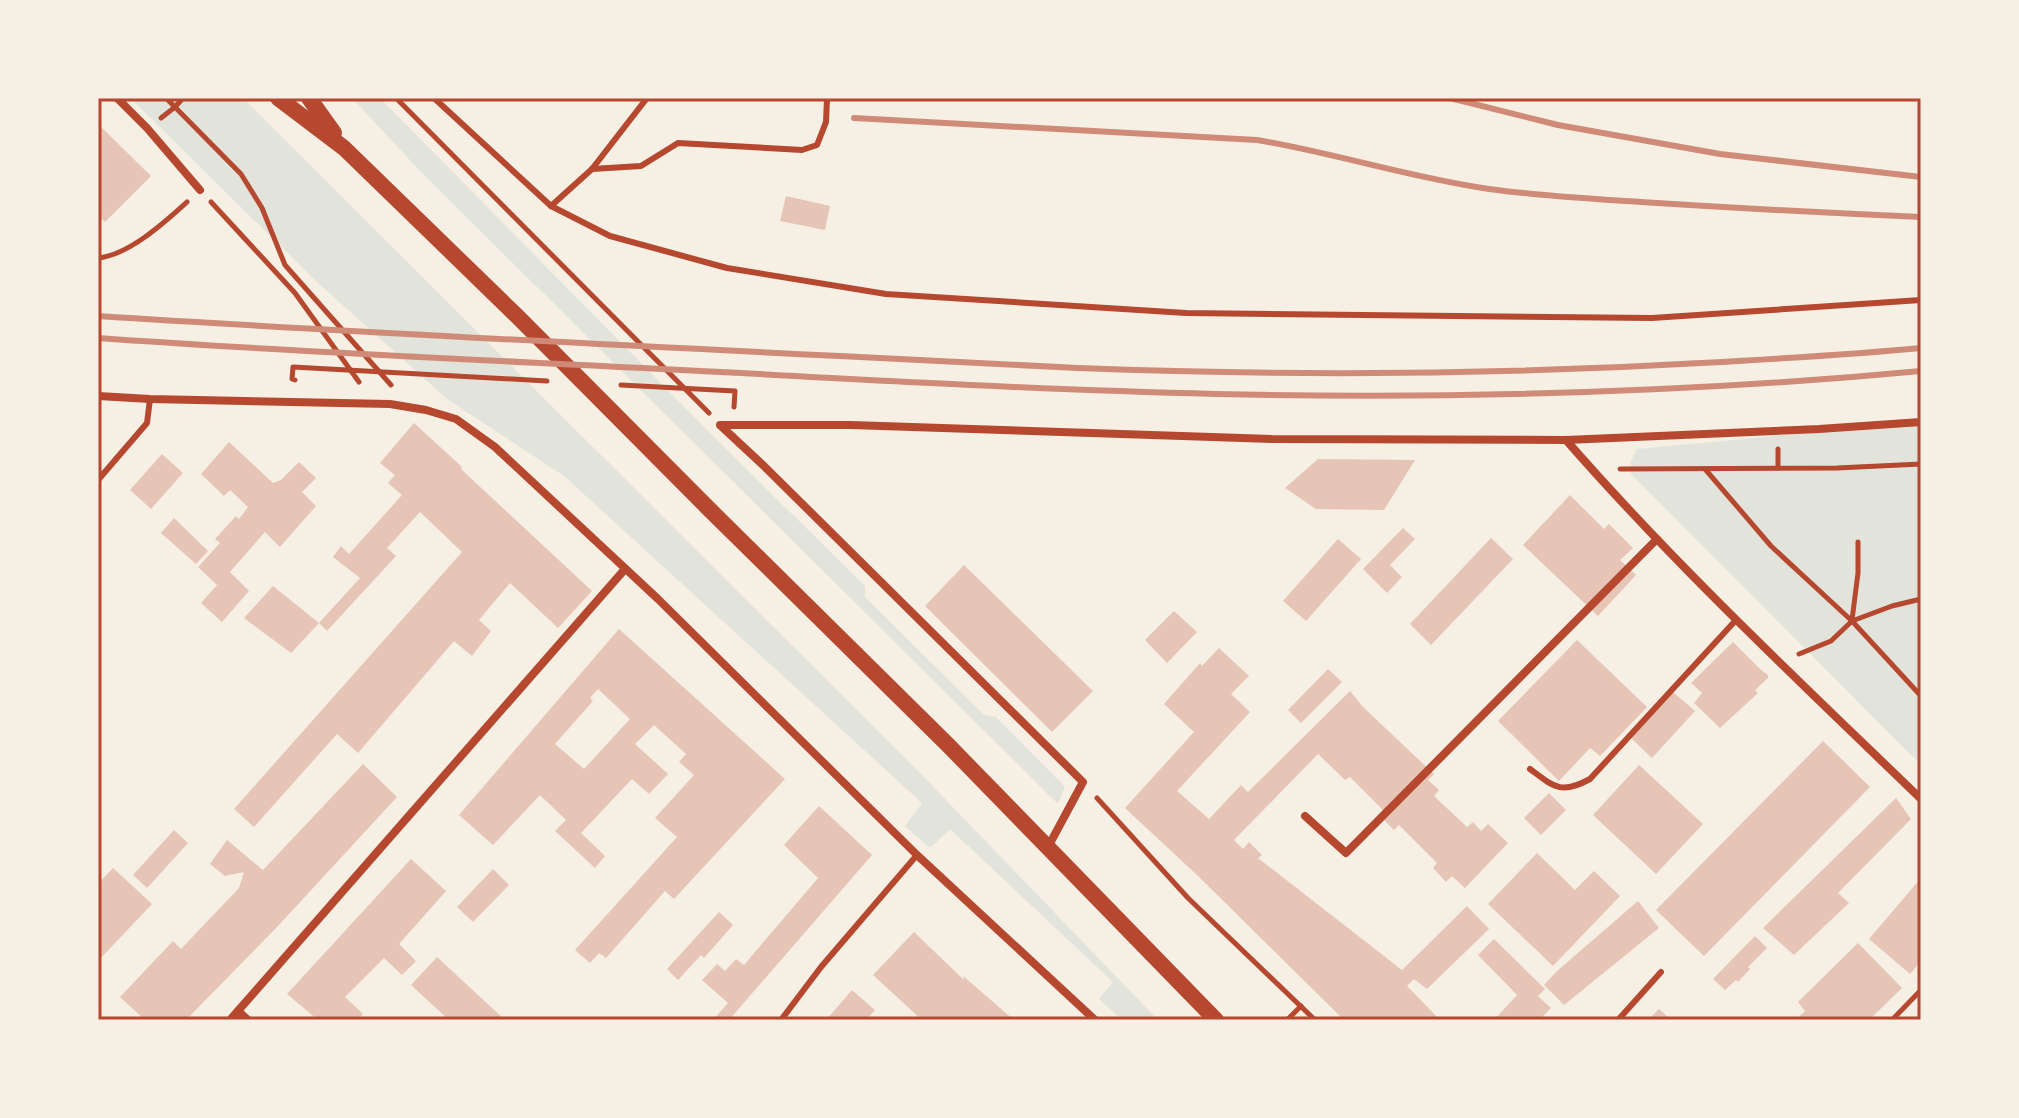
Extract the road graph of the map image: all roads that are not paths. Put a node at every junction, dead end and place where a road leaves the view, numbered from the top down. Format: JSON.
{"nodes":[{"id":1,"x":117,"y":98,"type":"edge"},
{"id":2,"x":278,"y":98,"type":"edge"},
{"id":3,"x":309,"y":98,"type":"edge"},
{"id":4,"x":434,"y":98,"type":"edge"},
{"id":5,"x":647,"y":98,"type":"edge"},
{"id":6,"x":827,"y":98,"type":"edge"},
{"id":7,"x":344,"y":148,"type":"junction"},
{"id":8,"x":592,"y":169,"type":"junction"},
{"id":9,"x":200,"y":190,"type":"road end"},
{"id":10,"x":551,"y":206,"type":"junction"},
{"id":11,"x":1921,"y":300,"type":"edge"},
{"id":12,"x":98,"y":396,"type":"edge"},
{"id":13,"x":150,"y":399,"type":"junction"},
{"id":14,"x":1921,"y":422,"type":"edge"},
{"id":15,"x":1566,"y":440,"type":"junction"},
{"id":16,"x":98,"y":480,"type":"edge"},
{"id":17,"x":1657,"y":539,"type":"junction"},
{"id":18,"x":625,"y":569,"type":"junction"},
{"id":19,"x":1736,"y":620,"type":"junction"},
{"id":20,"x":1530,"y":769,"type":"dead end"},
{"id":21,"x":1921,"y":799,"type":"edge"},
{"id":22,"x":1305,"y":816,"type":"dead end"},
{"id":23,"x":1048,"y":847,"type":"junction"},
{"id":24,"x":917,"y":855,"type":"junction"},
{"id":25,"x":1661,"y":972,"type":"dead end"},
{"id":26,"x":238,"y":1011,"type":"junction"},
{"id":27,"x":230,"y":1020,"type":"edge"},
{"id":28,"x":248,"y":1020,"type":"edge"},
{"id":29,"x":781,"y":1020,"type":"edge"},
{"id":30,"x":1095,"y":1020,"type":"edge"},
{"id":31,"x":1216,"y":1020,"type":"edge"},
{"id":32,"x":1618,"y":1020,"type":"edge"}],
"edges":[{"from":1,"to":9,"type":"street"},
{"from":2,"to":7,"type":"main road"},
{"from":3,"to":7,"type":"main road"},
{"from":4,"to":10,"type":"lane"},
{"from":5,"to":8,"type":"lane"},
{"from":6,"to":8,"type":"lane"},
{"from":7,"to":23,"type":"main road"},
{"from":8,"to":10,"type":"lane"},
{"from":10,"to":11,"type":"lane"},
{"from":12,"to":13,"type":"street"},
{"from":13,"to":16,"type":"lane"},
{"from":13,"to":18,"type":"street"},
{"from":14,"to":15,"type":"street"},
{"from":15,"to":17,"type":"street"},
{"from":15,"to":23,"type":"street"},
{"from":17,"to":19,"type":"street"},
{"from":17,"to":22,"type":"street"},
{"from":18,"to":24,"type":"street"},
{"from":18,"to":26,"type":"street"},
{"from":19,"to":20,"type":"lane"},
{"from":19,"to":21,"type":"street"},
{"from":23,"to":31,"type":"main road"},
{"from":24,"to":29,"type":"lane"},
{"from":24,"to":30,"type":"street"},
{"from":25,"to":32,"type":"lane"},
{"from":26,"to":27,"type":"street"},
{"from":26,"to":28,"type":"street"}]}
